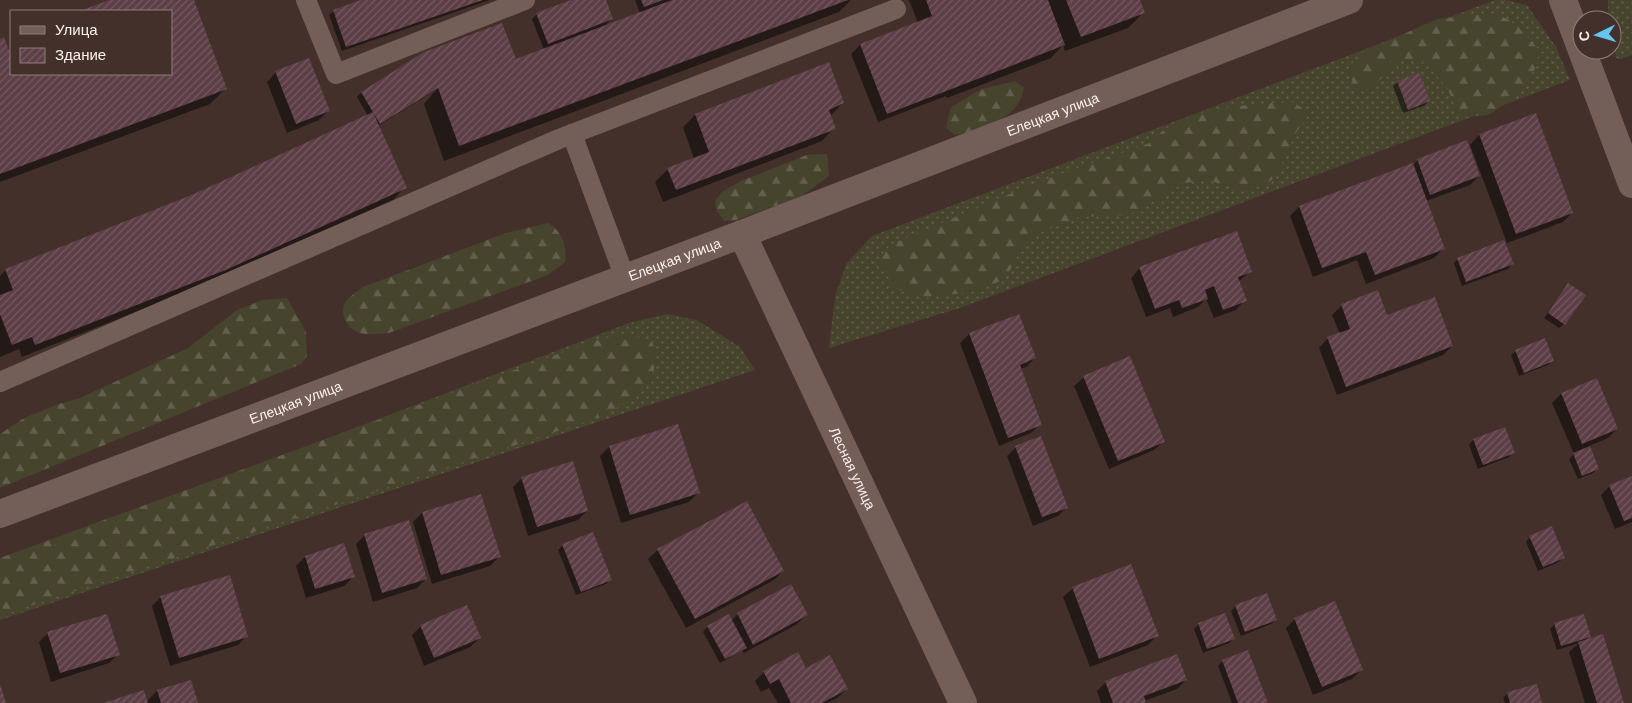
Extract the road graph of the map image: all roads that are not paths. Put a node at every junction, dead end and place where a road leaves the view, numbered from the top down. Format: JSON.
{"nodes":[{"id":1,"x":306,"y":0,"type":"edge"},
{"id":2,"x":525,"y":0,"type":"edge"},
{"id":3,"x":1348,"y":0,"type":"edge"},
{"id":4,"x":1563,"y":0,"type":"edge"},
{"id":5,"x":896,"y":9,"type":"dead end"},
{"id":6,"x":572,"y":134,"type":"junction"},
{"id":7,"x":1632,"y":184,"type":"edge"},
{"id":8,"x":742,"y":234,"type":"junction"},
{"id":9,"x":625,"y":278,"type":"junction"},
{"id":10,"x":0,"y":382,"type":"edge"},
{"id":11,"x":0,"y":514,"type":"edge"},
{"id":12,"x":963,"y":703,"type":"edge"}],
"edges":[{"from":1,"to":2,"type":"lane"},
{"from":3,"to":8,"type":"main road","name":"Елецкая улица"},
{"from":4,"to":7,"type":"main road"},
{"from":5,"to":6,"type":"lane"},
{"from":6,"to":9,"type":"lane"},
{"from":6,"to":10,"type":"lane"},
{"from":8,"to":9,"type":"main road","name":"Елецкая улица"},
{"from":8,"to":12,"type":"main road","name":"Лесная улица"},
{"from":9,"to":11,"type":"main road","name":"Елецкая улица"}]}
